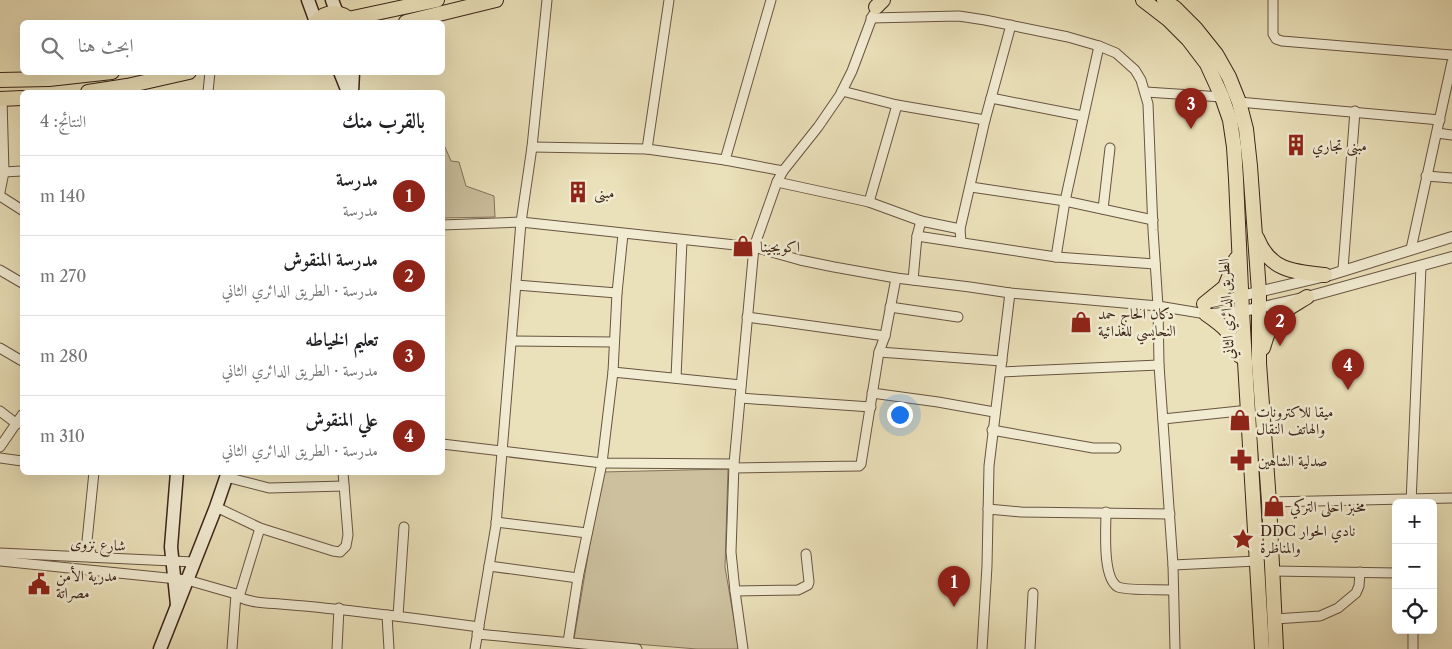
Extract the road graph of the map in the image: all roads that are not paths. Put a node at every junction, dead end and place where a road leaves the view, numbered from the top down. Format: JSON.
{"nodes":[{"id":1,"x":308,"y":0,"type":"edge"},
{"id":2,"x":437,"y":0,"type":"edge"},
{"id":3,"x":496,"y":0,"type":"edge"},
{"id":4,"x":546,"y":0,"type":"edge"},
{"id":5,"x":669,"y":0,"type":"edge"},
{"id":6,"x":771,"y":0,"type":"edge"},
{"id":7,"x":1143,"y":0,"type":"edge"},
{"id":8,"x":1164,"y":0,"type":"edge"},
{"id":9,"x":1273,"y":0,"type":"edge"},
{"id":10,"x":877,"y":5,"type":"edge"},
{"id":11,"x":342,"y":14,"type":"edge"},
{"id":12,"x":315,"y":20,"type":"edge"},
{"id":13,"x":318,"y":20,"type":"edge"},
{"id":14,"x":414,"y":20,"type":"edge"},
{"id":15,"x":1011,"y":25,"type":"junction"},
{"id":16,"x":1099,"y":46,"type":"junction"},
{"id":17,"x":1452,"y":55,"type":"edge"},
{"id":18,"x":1452,"y":62,"type":"edge"},
{"id":19,"x":88,"y":75,"type":"edge"},
{"id":20,"x":176,"y":75,"type":"edge"},
{"id":21,"x":210,"y":75,"type":"edge"},
{"id":22,"x":341,"y":75,"type":"edge"},
{"id":23,"x":353,"y":75,"type":"edge"},
{"id":24,"x":0,"y":80,"type":"edge"},
{"id":25,"x":1450,"y":86,"type":"edge"},
{"id":26,"x":101,"y":90,"type":"edge"},
{"id":27,"x":208,"y":90,"type":"edge"},
{"id":28,"x":347,"y":90,"type":"edge"},
{"id":29,"x":352,"y":90,"type":"edge"},
{"id":30,"x":842,"y":91,"type":"junction"},
{"id":31,"x":1146,"y":92,"type":"junction"},
{"id":32,"x":1222,"y":96,"type":"junction"},
{"id":33,"x":20,"y":98,"type":"edge"},
{"id":34,"x":991,"y":98,"type":"junction"},
{"id":35,"x":1,"y":99,"type":"edge"},
{"id":36,"x":1239,"y":102,"type":"junction"},
{"id":37,"x":897,"y":105,"type":"junction"},
{"id":38,"x":1355,"y":111,"type":"junction"},
{"id":39,"x":1083,"y":116,"type":"junction"},
{"id":40,"x":985,"y":120,"type":"junction"},
{"id":41,"x":1440,"y":120,"type":"junction"},
{"id":42,"x":1437,"y":132,"type":"junction"},
{"id":43,"x":1452,"y":135,"type":"edge"},
{"id":44,"x":532,"y":147,"type":"junction"},
{"id":45,"x":1110,"y":148,"type":"dead end"},
{"id":46,"x":647,"y":149,"type":"junction"},
{"id":47,"x":725,"y":160,"type":"junction"},
{"id":48,"x":20,"y":171,"type":"edge"},
{"id":49,"x":783,"y":171,"type":"junction"},
{"id":50,"x":4,"y":172,"type":"junction"},
{"id":51,"x":1426,"y":176,"type":"junction"},
{"id":52,"x":1452,"y":178,"type":"edge"},
{"id":53,"x":777,"y":182,"type":"junction"},
{"id":54,"x":971,"y":187,"type":"junction"},
{"id":55,"x":0,"y":192,"type":"edge"},
{"id":56,"x":0,"y":196,"type":"edge"},
{"id":57,"x":1065,"y":201,"type":"junction"},
{"id":58,"x":869,"y":202,"type":"junction"},
{"id":59,"x":20,"y":209,"type":"edge"},
{"id":60,"x":1102,"y":209,"type":"junction"},
{"id":61,"x":1153,"y":220,"type":"junction"},
{"id":62,"x":921,"y":221,"type":"junction"},
{"id":63,"x":522,"y":222,"type":"junction"},
{"id":64,"x":445,"y":225,"type":"edge"},
{"id":65,"x":960,"y":229,"type":"junction"},
{"id":66,"x":1254,"y":230,"type":"junction"},
{"id":67,"x":623,"y":234,"type":"junction"},
{"id":68,"x":918,"y":236,"type":"junction"},
{"id":69,"x":1452,"y":237,"type":"edge"},
{"id":70,"x":682,"y":240,"type":"junction"},
{"id":71,"x":961,"y":242,"type":"junction"},
{"id":72,"x":754,"y":247,"type":"junction"},
{"id":73,"x":1411,"y":249,"type":"junction"},
{"id":74,"x":1239,"y":251,"type":"junction"},
{"id":75,"x":1056,"y":257,"type":"junction"},
{"id":76,"x":1452,"y":257,"type":"edge"},
{"id":77,"x":1155,"y":264,"type":"junction"},
{"id":78,"x":1421,"y":266,"type":"junction"},
{"id":79,"x":0,"y":270,"type":"edge"},
{"id":80,"x":1343,"y":270,"type":"junction"},
{"id":81,"x":1325,"y":275,"type":"junction"},
{"id":82,"x":896,"y":278,"type":"junction"},
{"id":83,"x":913,"y":280,"type":"junction"},
{"id":84,"x":20,"y":282,"type":"edge"},
{"id":85,"x":516,"y":284,"type":"junction"},
{"id":86,"x":1259,"y":292,"type":"junction"},
{"id":87,"x":617,"y":293,"type":"junction"},
{"id":88,"x":1010,"y":293,"type":"junction"},
{"id":89,"x":1241,"y":296,"type":"junction"},
{"id":90,"x":1307,"y":297,"type":"junction"},
{"id":91,"x":1158,"y":306,"type":"junction"},
{"id":92,"x":890,"y":308,"type":"junction"},
{"id":93,"x":1259,"y":308,"type":"junction"},
{"id":94,"x":1205,"y":309,"type":"junction"},
{"id":95,"x":1242,"y":311,"type":"junction"},
{"id":96,"x":748,"y":317,"type":"junction"},
{"id":97,"x":958,"y":317,"type":"dead end"},
{"id":98,"x":885,"y":336,"type":"junction"},
{"id":99,"x":512,"y":341,"type":"junction"},
{"id":100,"x":614,"y":342,"type":"junction"},
{"id":101,"x":0,"y":348,"type":"edge"},
{"id":102,"x":879,"y":352,"type":"junction"},
{"id":103,"x":20,"y":360,"type":"edge"},
{"id":104,"x":1002,"y":361,"type":"junction"},
{"id":105,"x":1259,"y":363,"type":"junction"},
{"id":106,"x":1159,"y":365,"type":"junction"},
{"id":107,"x":613,"y":372,"type":"junction"},
{"id":108,"x":1002,"y":372,"type":"junction"},
{"id":109,"x":1246,"y":374,"type":"junction"},
{"id":110,"x":676,"y":378,"type":"junction"},
{"id":111,"x":741,"y":384,"type":"junction"},
{"id":112,"x":872,"y":394,"type":"junction"},
{"id":113,"x":740,"y":398,"type":"junction"},
{"id":114,"x":871,"y":407,"type":"junction"},
{"id":115,"x":1249,"y":410,"type":"junction"},
{"id":116,"x":0,"y":411,"type":"edge"},
{"id":117,"x":994,"y":412,"type":"junction"},
{"id":118,"x":20,"y":419,"type":"edge"},
{"id":119,"x":1163,"y":419,"type":"junction"},
{"id":120,"x":17,"y":424,"type":"junction"},
{"id":121,"x":992,"y":430,"type":"junction"},
{"id":122,"x":445,"y":444,"type":"edge"},
{"id":123,"x":0,"y":447,"type":"edge"},
{"id":124,"x":1116,"y":448,"type":"dead end"},
{"id":125,"x":503,"y":452,"type":"junction"},
{"id":126,"x":0,"y":458,"type":"edge"},
{"id":127,"x":20,"y":461,"type":"edge"},
{"id":128,"x":602,"y":463,"type":"junction"},
{"id":129,"x":734,"y":466,"type":"junction"},
{"id":130,"x":94,"y":475,"type":"edge"},
{"id":131,"x":176,"y":475,"type":"edge"},
{"id":132,"x":227,"y":475,"type":"edge"},
{"id":133,"x":343,"y":475,"type":"edge"},
{"id":134,"x":344,"y":486,"type":"junction"},
{"id":135,"x":1452,"y":498,"type":"edge"},
{"id":136,"x":1411,"y":499,"type":"edge"},
{"id":137,"x":1437,"y":499,"type":"edge"},
{"id":138,"x":1392,"y":501,"type":"edge"},
{"id":139,"x":1269,"y":502,"type":"junction"},
{"id":140,"x":216,"y":507,"type":"junction"},
{"id":141,"x":988,"y":509,"type":"junction"},
{"id":142,"x":1106,"y":512,"type":"junction"},
{"id":143,"x":1170,"y":514,"type":"junction"},
{"id":144,"x":496,"y":522,"type":"junction"},
{"id":145,"x":404,"y":527,"type":"dead end"},
{"id":146,"x":260,"y":528,"type":"junction"},
{"id":147,"x":587,"y":533,"type":"junction"},
{"id":148,"x":0,"y":553,"type":"edge"},
{"id":149,"x":806,"y":554,"type":"dead end"},
{"id":150,"x":92,"y":557,"type":"junction"},
{"id":151,"x":0,"y":561,"type":"edge"},
{"id":152,"x":172,"y":561,"type":"junction"},
{"id":153,"x":194,"y":562,"type":"junction"},
{"id":154,"x":1257,"y":562,"type":"junction"},
{"id":155,"x":1173,"y":565,"type":"junction"},
{"id":156,"x":490,"y":566,"type":"junction"},
{"id":157,"x":1273,"y":572,"type":"junction"},
{"id":158,"x":1360,"y":572,"type":"junction"},
{"id":159,"x":1392,"y":572,"type":"edge"},
{"id":160,"x":173,"y":578,"type":"junction"},
{"id":161,"x":578,"y":578,"type":"junction"},
{"id":162,"x":187,"y":580,"type":"junction"},
{"id":163,"x":1173,"y":590,"type":"junction"},
{"id":164,"x":735,"y":591,"type":"junction"},
{"id":165,"x":1033,"y":593,"type":"dead end"},
{"id":166,"x":238,"y":595,"type":"junction"},
{"id":167,"x":177,"y":606,"type":"junction"},
{"id":168,"x":339,"y":608,"type":"junction"},
{"id":169,"x":387,"y":615,"type":"junction"},
{"id":170,"x":398,"y":616,"type":"junction"},
{"id":171,"x":1275,"y":619,"type":"junction"},
{"id":172,"x":478,"y":631,"type":"junction"},
{"id":173,"x":1413,"y":634,"type":"edge"},
{"id":174,"x":534,"y":639,"type":"junction"},
{"id":175,"x":568,"y":642,"type":"junction"},
{"id":176,"x":590,"y":647,"type":"edge"},
{"id":177,"x":160,"y":649,"type":"edge"},
{"id":178,"x":232,"y":649,"type":"edge"},
{"id":179,"x":337,"y":649,"type":"edge"},
{"id":180,"x":389,"y":649,"type":"edge"},
{"id":181,"x":475,"y":649,"type":"edge"},
{"id":182,"x":533,"y":649,"type":"edge"},
{"id":183,"x":625,"y":649,"type":"edge"},
{"id":184,"x":637,"y":649,"type":"edge"},
{"id":185,"x":743,"y":649,"type":"edge"},
{"id":186,"x":982,"y":649,"type":"edge"},
{"id":187,"x":1030,"y":649,"type":"edge"},
{"id":188,"x":1175,"y":649,"type":"edge"},
{"id":189,"x":1262,"y":649,"type":"edge"},
{"id":190,"x":1276,"y":649,"type":"edge"},
{"id":191,"x":1413,"y":649,"type":"edge"}],
"edges":[{"from":1,"to":12,"type":"main road"},
{"from":2,"to":11,"type":"main road"},
{"from":3,"to":14,"type":"main road"},
{"from":4,"to":44,"type":"street"},
{"from":5,"to":46,"type":"street"},
{"from":6,"to":47,"type":"street"},
{"from":7,"to":32,"type":"main road","name":"الطريق الدائري الثاني"},
{"from":8,"to":36,"type":"main road","name":"الطريق الدائري الثاني"},
{"from":9,"to":17,"type":"street"},
{"from":10,"to":15,"type":"street"},
{"from":10,"to":30,"type":"street"},
{"from":11,"to":13,"type":"main road"},
{"from":15,"to":16,"type":"street"},
{"from":15,"to":34,"type":"street"},
{"from":16,"to":31,"type":"street"},
{"from":16,"to":39,"type":"street"},
{"from":18,"to":25,"type":"street"},
{"from":19,"to":24,"type":"main road"},
{"from":20,"to":26,"type":"main road"},
{"from":21,"to":27,"type":"street"},
{"from":22,"to":28,"type":"main road"},
{"from":23,"to":29,"type":"main road"},
{"from":25,"to":41,"type":"street"},
{"from":30,"to":37,"type":"street"},
{"from":30,"to":49,"type":"street"},
{"from":31,"to":32,"type":"street"},
{"from":31,"to":61,"type":"street"},
{"from":32,"to":74,"type":"main road","name":"الطريق الدائري الثاني"},
{"from":33,"to":35,"type":"main road"},
{"from":34,"to":39,"type":"street"},
{"from":34,"to":40,"type":"street"},
{"from":35,"to":50,"type":"street"},
{"from":36,"to":38,"type":"street"},
{"from":36,"to":66,"type":"main road","name":"الطريق الدائري الثاني"},
{"from":37,"to":40,"type":"street"},
{"from":37,"to":58,"type":"street"},
{"from":38,"to":41,"type":"street"},
{"from":38,"to":80,"type":"street"},
{"from":39,"to":57,"type":"street"},
{"from":40,"to":54,"type":"street"},
{"from":41,"to":42,"type":"street"},
{"from":42,"to":43,"type":"street"},
{"from":42,"to":51,"type":"street"},
{"from":44,"to":46,"type":"street"},
{"from":44,"to":63,"type":"street"},
{"from":45,"to":60,"type":"street"},
{"from":46,"to":47,"type":"street"},
{"from":47,"to":49,"type":"street"},
{"from":48,"to":50,"type":"street"},
{"from":49,"to":53,"type":"street"},
{"from":50,"to":55,"type":"street"},
{"from":51,"to":52,"type":"street"},
{"from":51,"to":73,"type":"street"},
{"from":53,"to":58,"type":"street"},
{"from":53,"to":72,"type":"street"},
{"from":54,"to":57,"type":"street"},
{"from":54,"to":65,"type":"street"},
{"from":56,"to":59,"type":"street"},
{"from":57,"to":60,"type":"street"},
{"from":57,"to":75,"type":"street"},
{"from":58,"to":62,"type":"street"},
{"from":60,"to":61,"type":"street"},
{"from":61,"to":77,"type":"street"},
{"from":62,"to":65,"type":"street"},
{"from":62,"to":68,"type":"street"},
{"from":63,"to":64,"type":"street"},
{"from":63,"to":67,"type":"street"},
{"from":63,"to":85,"type":"street"},
{"from":65,"to":71,"type":"street"},
{"from":66,"to":81,"type":"main road"},
{"from":66,"to":86,"type":"main road","name":"الطريق الدائري الثاني"},
{"from":67,"to":70,"type":"street"},
{"from":67,"to":87,"type":"street"},
{"from":68,"to":71,"type":"street"},
{"from":68,"to":83,"type":"street"},
{"from":69,"to":73,"type":"street"},
{"from":70,"to":72,"type":"street"},
{"from":70,"to":110,"type":"street"},
{"from":71,"to":75,"type":"street"},
{"from":72,"to":82,"type":"street"},
{"from":72,"to":96,"type":"street"},
{"from":73,"to":80,"type":"street"},
{"from":74,"to":89,"type":"main road","name":"الطريق الدائري الثاني"},
{"from":74,"to":94,"type":"main road"},
{"from":75,"to":77,"type":"street"},
{"from":76,"to":78,"type":"street"},
{"from":77,"to":91,"type":"street"},
{"from":78,"to":90,"type":"street"},
{"from":78,"to":136,"type":"street"},
{"from":79,"to":84,"type":"street"},
{"from":80,"to":81,"type":"street"},
{"from":81,"to":86,"type":"street"},
{"from":82,"to":83,"type":"street"},
{"from":82,"to":92,"type":"street"},
{"from":83,"to":88,"type":"street"},
{"from":85,"to":87,"type":"street"},
{"from":85,"to":99,"type":"street"},
{"from":86,"to":89,"type":"street"},
{"from":86,"to":93,"type":"main road","name":"الطريق الدائري الثاني"},
{"from":87,"to":100,"type":"street"},
{"from":88,"to":91,"type":"street"},
{"from":88,"to":104,"type":"street"},
{"from":89,"to":94,"type":"street"},
{"from":89,"to":95,"type":"main road","name":"الطريق الدائري الثاني"},
{"from":90,"to":93,"type":"street"},
{"from":90,"to":105,"type":"main road"},
{"from":91,"to":94,"type":"street"},
{"from":91,"to":106,"type":"street"},
{"from":92,"to":97,"type":"street"},
{"from":92,"to":98,"type":"street"},
{"from":93,"to":95,"type":"street"},
{"from":93,"to":105,"type":"main road","name":"الطريق الدائري الثاني"},
{"from":94,"to":95,"type":"street"},
{"from":94,"to":109,"type":"main road"},
{"from":95,"to":109,"type":"main road","name":"الطريق الدائري الثاني"},
{"from":96,"to":98,"type":"street"},
{"from":96,"to":111,"type":"street"},
{"from":98,"to":102,"type":"street"},
{"from":99,"to":100,"type":"street"},
{"from":99,"to":125,"type":"street"},
{"from":100,"to":107,"type":"street"},
{"from":101,"to":103,"type":"street"},
{"from":102,"to":104,"type":"street"},
{"from":102,"to":112,"type":"street"},
{"from":104,"to":108,"type":"street"},
{"from":105,"to":139,"type":"main road","name":"الطريق الدائري الثاني"},
{"from":106,"to":108,"type":"street"},
{"from":106,"to":119,"type":"street"},
{"from":107,"to":110,"type":"street"},
{"from":107,"to":128,"type":"street"},
{"from":108,"to":117,"type":"street"},
{"from":109,"to":115,"type":"main road","name":"الطريق الدائري الثاني"},
{"from":110,"to":111,"type":"street"},
{"from":111,"to":113,"type":"street"},
{"from":112,"to":114,"type":"street"},
{"from":112,"to":117,"type":"street"},
{"from":113,"to":114,"type":"street"},
{"from":113,"to":129,"type":"street"},
{"from":114,"to":129,"type":"street"},
{"from":115,"to":119,"type":"street"},
{"from":115,"to":154,"type":"main road","name":"الطريق الدائري الثاني"},
{"from":116,"to":120,"type":"street"},
{"from":117,"to":121,"type":"street"},
{"from":118,"to":120,"type":"street"},
{"from":119,"to":143,"type":"street"},
{"from":120,"to":123,"type":"street"},
{"from":121,"to":124,"type":"street"},
{"from":121,"to":141,"type":"street"},
{"from":122,"to":125,"type":"street"},
{"from":125,"to":128,"type":"street"},
{"from":125,"to":144,"type":"street"},
{"from":126,"to":127,"type":"street"},
{"from":128,"to":129,"type":"street"},
{"from":128,"to":147,"type":"street"},
{"from":129,"to":164,"type":"street"},
{"from":130,"to":150,"type":"street"},
{"from":131,"to":152,"type":"main road"},
{"from":132,"to":134,"type":"street"},
{"from":132,"to":140,"type":"main road"},
{"from":133,"to":134,"type":"street"},
{"from":134,"to":146,"type":"street"},
{"from":135,"to":137,"type":"street"},
{"from":138,"to":139,"type":"street"},
{"from":139,"to":157,"type":"main road","name":"الطريق الدائري الثاني"},
{"from":140,"to":146,"type":"street"},
{"from":140,"to":153,"type":"main road"},
{"from":141,"to":142,"type":"street"},
{"from":141,"to":186,"type":"street"},
{"from":142,"to":143,"type":"street"},
{"from":142,"to":163,"type":"street"},
{"from":143,"to":155,"type":"street"},
{"from":144,"to":147,"type":"street"},
{"from":144,"to":156,"type":"street"},
{"from":145,"to":170,"type":"street"},
{"from":146,"to":166,"type":"street"},
{"from":147,"to":161,"type":"street"},
{"from":148,"to":150,"type":"street","name":"شارع نزوى"},
{"from":149,"to":164,"type":"street"},
{"from":150,"to":152,"type":"street","name":"شارع نزوى"},
{"from":151,"to":160,"type":"street","name":"شارع نزوى"},
{"from":152,"to":153,"type":"street","name":"شارع نزوى"},
{"from":152,"to":160,"type":"main road"},
{"from":153,"to":162,"type":"main road"},
{"from":154,"to":155,"type":"street"},
{"from":154,"to":189,"type":"main road","name":"الطريق الدائري الثاني"},
{"from":155,"to":163,"type":"street"},
{"from":156,"to":161,"type":"street"},
{"from":156,"to":172,"type":"street"},
{"from":157,"to":158,"type":"street"},
{"from":157,"to":171,"type":"main road","name":"الطريق الدائري الثاني"},
{"from":158,"to":159,"type":"street"},
{"from":158,"to":171,"type":"street"},
{"from":160,"to":162,"type":"street","name":"شارع نزوى"},
{"from":160,"to":167,"type":"main road"},
{"from":161,"to":175,"type":"street"},
{"from":162,"to":166,"type":"street","name":"شارع نزوى"},
{"from":162,"to":167,"type":"main road"},
{"from":163,"to":188,"type":"street"},
{"from":164,"to":185,"type":"street"},
{"from":165,"to":187,"type":"street"},
{"from":166,"to":168,"type":"street","name":"شارع نزوى"},
{"from":166,"to":178,"type":"street"},
{"from":167,"to":177,"type":"main road"},
{"from":168,"to":169,"type":"street","name":"شارع نزوى"},
{"from":168,"to":179,"type":"street"},
{"from":169,"to":170,"type":"street","name":"شارع نزوى"},
{"from":169,"to":180,"type":"street"},
{"from":170,"to":172,"type":"street","name":"شارع نزوى"},
{"from":171,"to":190,"type":"main road","name":"الطريق الدائري الثاني"},
{"from":172,"to":174,"type":"street","name":"شارع نزوى"},
{"from":172,"to":181,"type":"street"},
{"from":173,"to":191,"type":"street"},
{"from":174,"to":175,"type":"street","name":"شارع نزوى"},
{"from":174,"to":182,"type":"street"},
{"from":175,"to":176,"type":"street","name":"شارع نزوى"},
{"from":176,"to":183,"type":"street","name":"شارع نزوى"},
{"from":183,"to":184,"type":"street","name":"شارع نزوى"}]}
